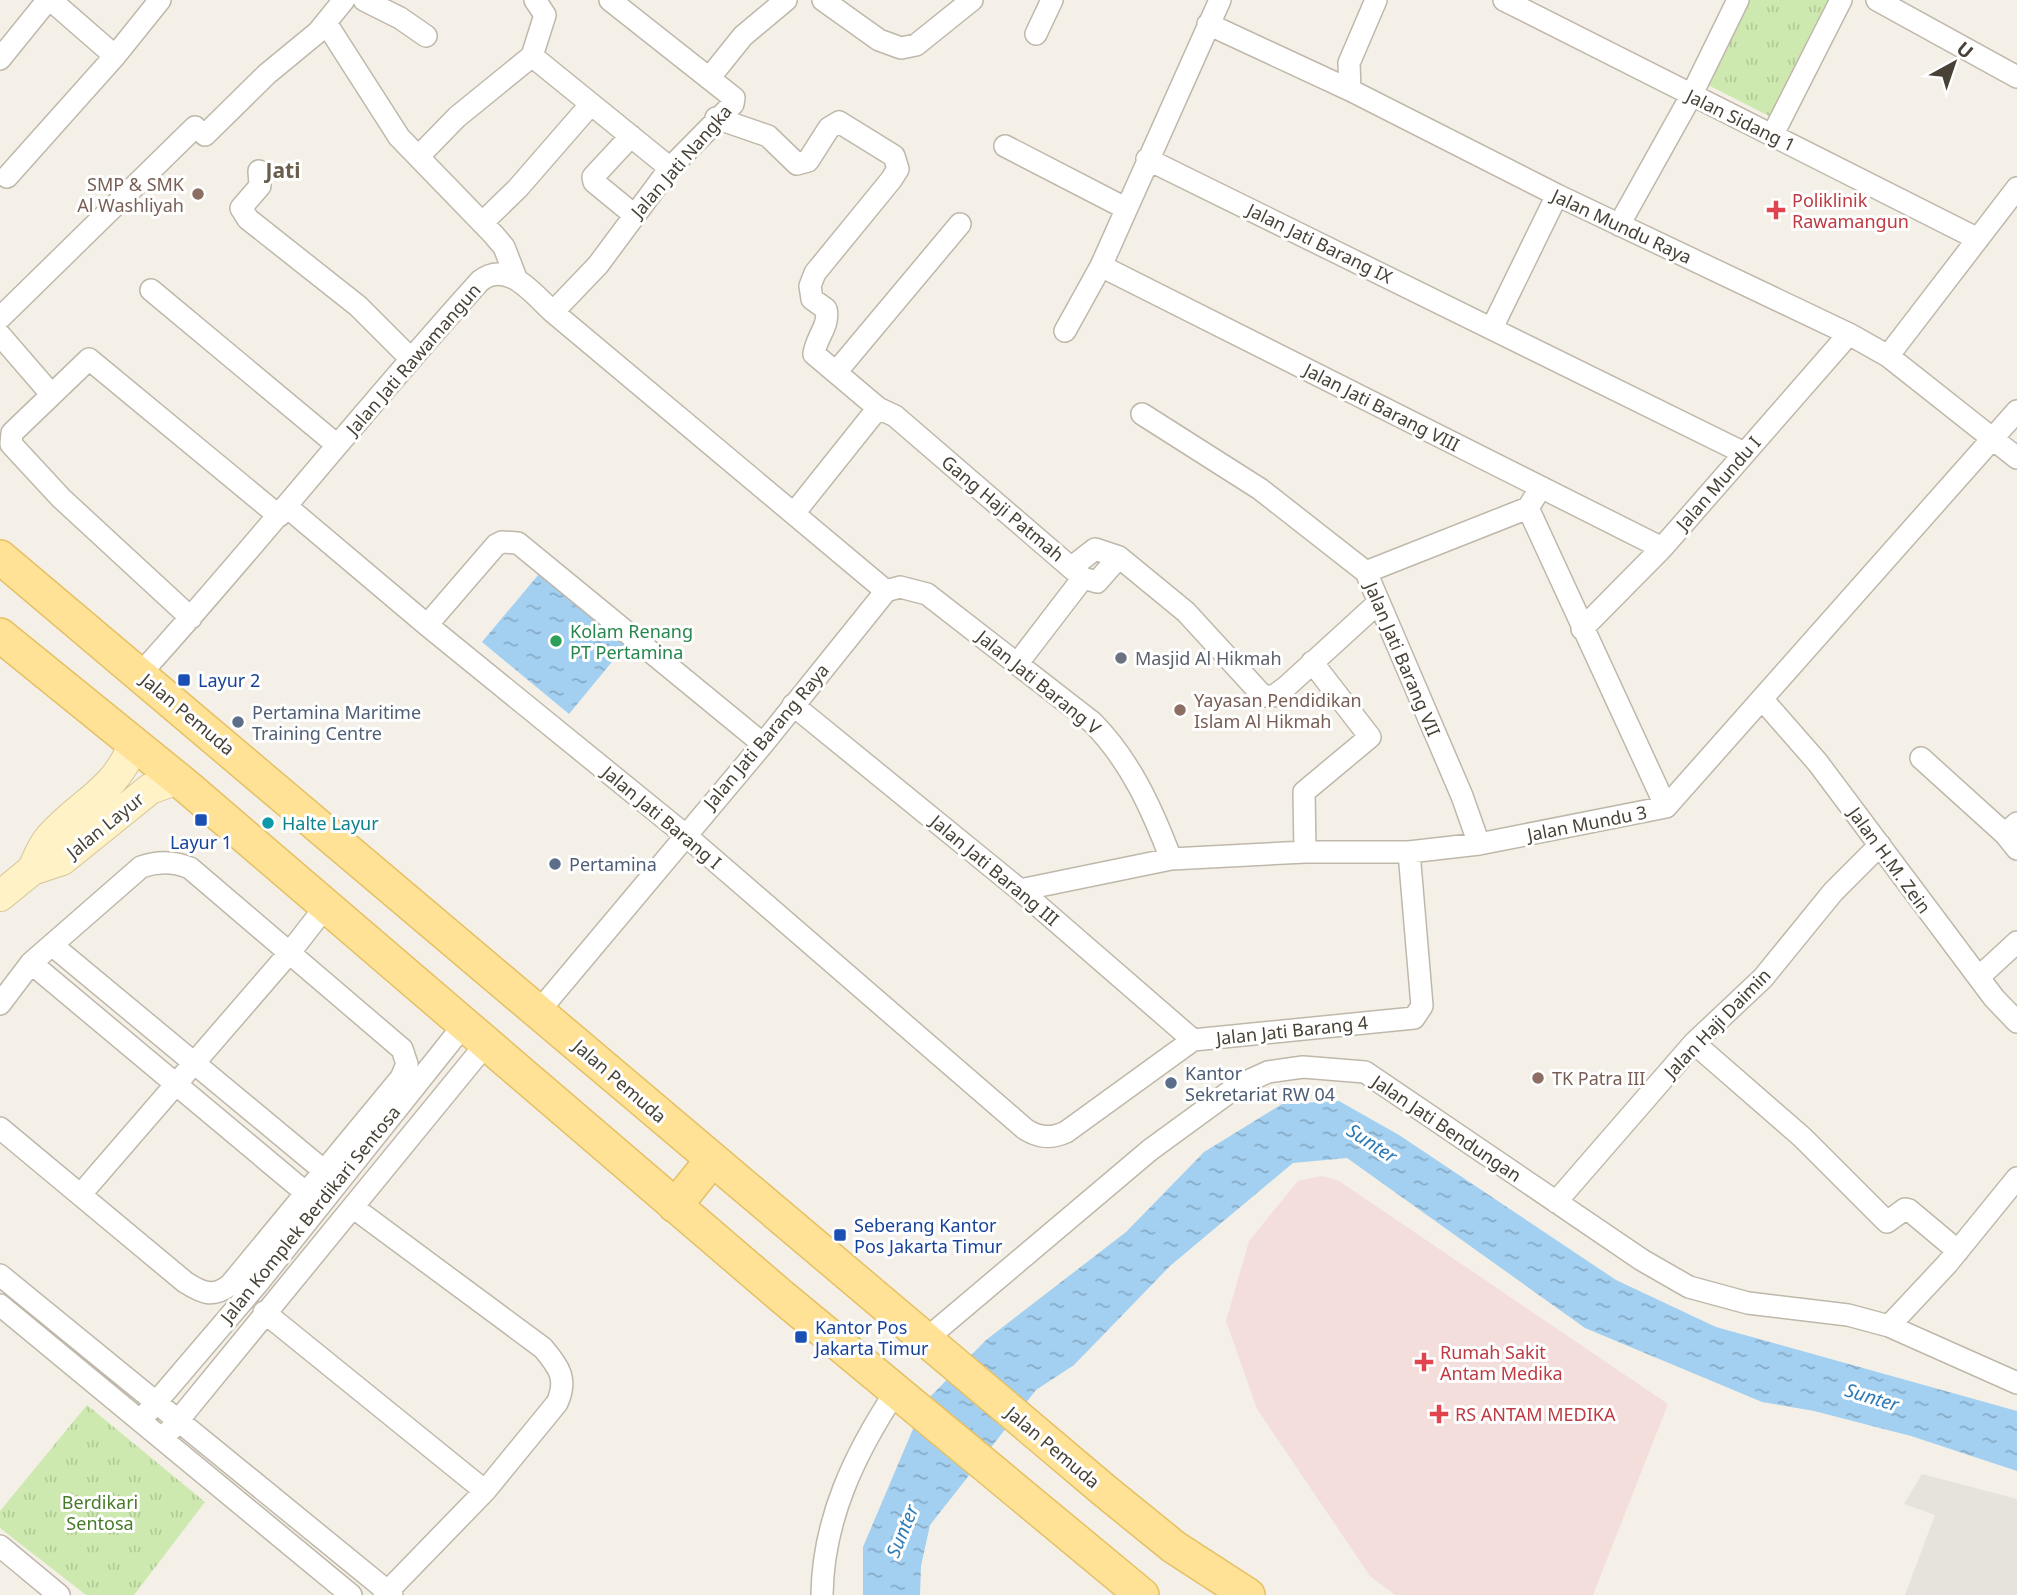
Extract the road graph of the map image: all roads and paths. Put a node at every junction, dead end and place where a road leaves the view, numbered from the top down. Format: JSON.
{"nodes":[{"id":1,"x":160,"y":0,"type":"edge"},
{"id":2,"x":344,"y":0,"type":"edge"},
{"id":3,"x":364,"y":0,"type":"edge"},
{"id":4,"x":535,"y":0,"type":"edge"},
{"id":5,"x":610,"y":0,"type":"edge"},
{"id":6,"x":786,"y":0,"type":"edge"},
{"id":7,"x":824,"y":0,"type":"edge"},
{"id":8,"x":972,"y":0,"type":"edge"},
{"id":9,"x":1052,"y":0,"type":"edge"},
{"id":10,"x":1220,"y":0,"type":"edge"},
{"id":11,"x":1376,"y":0,"type":"edge"},
{"id":12,"x":1504,"y":0,"type":"edge"},
{"id":13,"x":1738,"y":0,"type":"edge"},
{"id":14,"x":1841,"y":0,"type":"edge"},
{"id":15,"x":1877,"y":0,"type":"edge"},
{"id":16,"x":326,"y":23,"type":"junction"},
{"id":17,"x":1208,"y":24,"type":"junction"},
{"id":18,"x":1036,"y":34,"type":"dead end"},
{"id":19,"x":425,"y":37,"type":"dead end"},
{"id":20,"x":1357,"y":40,"type":"junction"},
{"id":21,"x":532,"y":56,"type":"junction"},
{"id":22,"x":115,"y":57,"type":"junction"},
{"id":23,"x":0,"y":59,"type":"edge"},
{"id":24,"x":1316,"y":74,"type":"junction"},
{"id":25,"x":710,"y":77,"type":"junction"},
{"id":26,"x":2017,"y":77,"type":"edge"},
{"id":27,"x":1350,"y":90,"type":"junction"},
{"id":28,"x":1690,"y":96,"type":"junction"},
{"id":29,"x":591,"y":104,"type":"junction"},
{"id":30,"x":716,"y":118,"type":"junction"},
{"id":31,"x":1773,"y":134,"type":"junction"},
{"id":32,"x":631,"y":136,"type":"junction"},
{"id":33,"x":1005,"y":146,"type":"dead end"},
{"id":34,"x":419,"y":156,"type":"junction"},
{"id":35,"x":1147,"y":159,"type":"junction"},
{"id":36,"x":670,"y":168,"type":"junction"},
{"id":37,"x":259,"y":171,"type":"dead end"},
{"id":38,"x":8,"y":177,"type":"dead end"},
{"id":39,"x":2017,"y":188,"type":"edge"},
{"id":40,"x":1557,"y":195,"type":"junction"},
{"id":41,"x":1125,"y":208,"type":"junction"},
{"id":42,"x":633,"y":214,"type":"junction"},
{"id":43,"x":483,"y":222,"type":"junction"},
{"id":44,"x":960,"y":224,"type":"dead end"},
{"id":45,"x":1619,"y":225,"type":"junction"},
{"id":46,"x":1978,"y":239,"type":"junction"},
{"id":47,"x":1101,"y":266,"type":"junction"},
{"id":48,"x":516,"y":278,"type":"junction"},
{"id":49,"x":150,"y":290,"type":"dead end"},
{"id":50,"x":553,"y":312,"type":"junction"},
{"id":51,"x":0,"y":318,"type":"edge"},
{"id":52,"x":1492,"y":328,"type":"junction"},
{"id":53,"x":1065,"y":331,"type":"dead end"},
{"id":54,"x":1849,"y":334,"type":"junction"},
{"id":55,"x":0,"y":335,"type":"edge"},
{"id":56,"x":1888,"y":356,"type":"junction"},
{"id":57,"x":410,"y":358,"type":"junction"},
{"id":58,"x":837,"y":371,"type":"junction"},
{"id":59,"x":51,"y":394,"type":"junction"},
{"id":60,"x":878,"y":408,"type":"junction"},
{"id":61,"x":2017,"y":411,"type":"edge"},
{"id":62,"x":1142,"y":414,"type":"dead end"},
{"id":63,"x":1994,"y":441,"type":"junction"},
{"id":64,"x":337,"y":445,"type":"junction"},
{"id":65,"x":1744,"y":453,"type":"junction"},
{"id":66,"x":2017,"y":458,"type":"edge"},
{"id":67,"x":1541,"y":487,"type":"junction"},
{"id":68,"x":1528,"y":508,"type":"junction"},
{"id":69,"x":282,"y":511,"type":"junction"},
{"id":70,"x":795,"y":512,"type":"junction"},
{"id":71,"x":1662,"y":548,"type":"junction"},
{"id":72,"x":0,"y":557,"type":"edge"},
{"id":73,"x":1078,"y":572,"type":"junction"},
{"id":74,"x":1366,"y":572,"type":"junction"},
{"id":75,"x":886,"y":591,"type":"junction"},
{"id":76,"x":1378,"y":603,"type":"junction"},
{"id":77,"x":191,"y":618,"type":"junction"},
{"id":78,"x":427,"y":625,"type":"junction"},
{"id":79,"x":1582,"y":629,"type":"junction"},
{"id":80,"x":0,"y":635,"type":"edge"},
{"id":81,"x":1312,"y":662,"type":"junction"},
{"id":82,"x":1017,"y":664,"type":"junction"},
{"id":83,"x":141,"y":673,"type":"junction"},
{"id":84,"x":1762,"y":699,"type":"junction"},
{"id":85,"x":793,"y":705,"type":"junction"},
{"id":86,"x":133,"y":744,"type":"junction"},
{"id":87,"x":763,"y":744,"type":"junction"},
{"id":88,"x":1921,"y":758,"type":"dead end"},
{"id":89,"x":178,"y":779,"type":"junction"},
{"id":90,"x":1666,"y":807,"type":"junction"},
{"id":91,"x":684,"y":834,"type":"junction"},
{"id":92,"x":2013,"y":835,"type":"edge"},
{"id":93,"x":1479,"y":844,"type":"junction"},
{"id":94,"x":1880,"y":845,"type":"junction"},
{"id":95,"x":1305,"y":852,"type":"junction"},
{"id":96,"x":1409,"y":852,"type":"junction"},
{"id":97,"x":1171,"y":859,"type":"junction"},
{"id":98,"x":32,"y":870,"type":"junction"},
{"id":99,"x":1020,"y":890,"type":"junction"},
{"id":100,"x":0,"y":896,"type":"edge"},
{"id":101,"x":326,"y":906,"type":"junction"},
{"id":102,"x":2017,"y":942,"type":"edge"},
{"id":103,"x":52,"y":944,"type":"junction"},
{"id":104,"x":291,"y":951,"type":"junction"},
{"id":105,"x":31,"y":963,"type":"junction"},
{"id":106,"x":1979,"y":977,"type":"junction"},
{"id":107,"x":0,"y":1004,"type":"edge"},
{"id":108,"x":538,"y":1011,"type":"junction"},
{"id":109,"x":2017,"y":1022,"type":"edge"},
{"id":110,"x":475,"y":1035,"type":"junction"},
{"id":111,"x":1193,"y":1040,"type":"junction"},
{"id":112,"x":1694,"y":1043,"type":"junction"},
{"id":113,"x":195,"y":1061,"type":"junction"},
{"id":114,"x":177,"y":1083,"type":"junction"},
{"id":115,"x":0,"y":1128,"type":"edge"},
{"id":116,"x":1032,"y":1133,"type":"joint"},
{"id":117,"x":712,"y":1160,"type":"junction"},
{"id":118,"x":323,"y":1170,"type":"junction"},
{"id":119,"x":2017,"y":1178,"type":"edge"},
{"id":120,"x":80,"y":1194,"type":"junction"},
{"id":121,"x":306,"y":1194,"type":"junction"},
{"id":122,"x":1556,"y":1202,"type":"junction"},
{"id":123,"x":675,"y":1206,"type":"junction"},
{"id":124,"x":354,"y":1208,"type":"junction"},
{"id":125,"x":1958,"y":1251,"type":"junction"},
{"id":126,"x":0,"y":1275,"type":"edge"},
{"id":127,"x":0,"y":1304,"type":"edge"},
{"id":128,"x":264,"y":1312,"type":"junction"},
{"id":129,"x":1889,"y":1326,"type":"junction"},
{"id":130,"x":934,"y":1348,"type":"junction"},
{"id":131,"x":2017,"y":1383,"type":"edge"},
{"id":132,"x":902,"y":1395,"type":"junction"},
{"id":133,"x":156,"y":1402,"type":"junction"},
{"id":134,"x":179,"y":1419,"type":"junction"},
{"id":135,"x":141,"y":1420,"type":"junction"},
{"id":136,"x":163,"y":1439,"type":"junction"},
{"id":137,"x":485,"y":1492,"type":"junction"},
{"id":138,"x":0,"y":1546,"type":"edge"},
{"id":139,"x":388,"y":1594,"type":"edge"},
{"id":140,"x":59,"y":1595,"type":"edge"},
{"id":141,"x":351,"y":1595,"type":"edge"},
{"id":142,"x":822,"y":1595,"type":"edge"},
{"id":143,"x":1142,"y":1595,"type":"edge"},
{"id":144,"x":1248,"y":1595,"type":"edge"}],
"edges":[{"from":1,"to":22,"type":"street"},
{"from":2,"to":16,"type":"street"},
{"from":3,"to":19,"type":"street"},
{"from":4,"to":21,"type":"street"},
{"from":5,"to":25,"type":"street","name":"Jalan Jati Nangka"},
{"from":6,"to":25,"type":"street"},
{"from":7,"to":8,"type":"street"},
{"from":9,"to":18,"type":"street"},
{"from":10,"to":17,"type":"street"},
{"from":11,"to":20,"type":"street"},
{"from":12,"to":28,"type":"street","name":"Jalan Sidang 1"},
{"from":13,"to":28,"type":"street"},
{"from":14,"to":31,"type":"street"},
{"from":15,"to":26,"type":"street"},
{"from":16,"to":34,"type":"street"},
{"from":16,"to":51,"type":"street"},
{"from":17,"to":24,"type":"street","name":"Jalan Mundu Raya"},
{"from":17,"to":35,"type":"street"},
{"from":20,"to":24,"type":"street"},
{"from":20,"to":27,"type":"street"},
{"from":21,"to":29,"type":"street"},
{"from":21,"to":34,"type":"street"},
{"from":22,"to":23,"type":"street"},
{"from":22,"to":38,"type":"street"},
{"from":24,"to":27,"type":"street","name":"Jalan Mundu Raya"},
{"from":25,"to":30,"type":"street","name":"Jalan Jati Nangka"},
{"from":27,"to":40,"type":"street","name":"Jalan Mundu Raya"},
{"from":28,"to":31,"type":"street","name":"Jalan Sidang 1"},
{"from":28,"to":45,"type":"street"},
{"from":29,"to":32,"type":"street"},
{"from":29,"to":43,"type":"street"},
{"from":30,"to":36,"type":"street","name":"Jalan Jati Nangka"},
{"from":30,"to":58,"type":"street","name":"Gang Haji Patmah"},
{"from":31,"to":46,"type":"street","name":"Jalan Sidang 1"},
{"from":32,"to":36,"type":"street"},
{"from":32,"to":42,"type":"street"},
{"from":33,"to":41,"type":"street"},
{"from":34,"to":43,"type":"street"},
{"from":35,"to":41,"type":"street"},
{"from":35,"to":52,"type":"street","name":"Jalan Jati Barang IX"},
{"from":36,"to":42,"type":"street","name":"Jalan Jati Nangka"},
{"from":37,"to":57,"type":"street"},
{"from":39,"to":46,"type":"street"},
{"from":40,"to":45,"type":"street","name":"Jalan Mundu Raya"},
{"from":40,"to":52,"type":"street"},
{"from":41,"to":47,"type":"street"},
{"from":42,"to":50,"type":"street","name":"Jalan Jati Nangka"},
{"from":43,"to":48,"type":"street"},
{"from":44,"to":58,"type":"street"},
{"from":45,"to":54,"type":"street","name":"Jalan Mundu Raya"},
{"from":46,"to":56,"type":"street"},
{"from":47,"to":53,"type":"street"},
{"from":47,"to":67,"type":"street","name":"Jalan Jati Barang VIII"},
{"from":48,"to":50,"type":"street"},
{"from":48,"to":57,"type":"street","name":"Jalan Jati Rawamangun"},
{"from":49,"to":64,"type":"street"},
{"from":50,"to":70,"type":"street"},
{"from":52,"to":65,"type":"street","name":"Jalan Jati Barang IX"},
{"from":54,"to":56,"type":"street","name":"Jalan Mundu Raya"},
{"from":54,"to":65,"type":"street","name":"Jalan Mundu I"},
{"from":55,"to":59,"type":"street"},
{"from":56,"to":63,"type":"street","name":"Jalan Mundu Raya"},
{"from":57,"to":64,"type":"street","name":"Jalan Jati Rawamangun"},
{"from":58,"to":60,"type":"street","name":"Gang Haji Patmah"},
{"from":59,"to":69,"type":"street","name":"Jalan Jati Barang I"},
{"from":59,"to":77,"type":"street"},
{"from":60,"to":70,"type":"street"},
{"from":60,"to":73,"type":"street","name":"Gang Haji Patmah"},
{"from":61,"to":63,"type":"street","name":"Jalan Mundu 3"},
{"from":62,"to":74,"type":"street","name":"Jalan Jati Barang VII"},
{"from":63,"to":66,"type":"street","name":"Jalan Mundu Raya"},
{"from":63,"to":84,"type":"street","name":"Jalan Mundu 3"},
{"from":64,"to":69,"type":"street","name":"Jalan Jati Rawamangun"},
{"from":65,"to":71,"type":"street","name":"Jalan Mundu I"},
{"from":67,"to":68,"type":"street"},
{"from":67,"to":71,"type":"street","name":"Jalan Jati Barang VIII"},
{"from":68,"to":74,"type":"street"},
{"from":68,"to":79,"type":"street"},
{"from":69,"to":77,"type":"street","name":"Jalan Jati Rawamangun"},
{"from":69,"to":78,"type":"street","name":"Jalan Jati Barang I"},
{"from":70,"to":75,"type":"street"},
{"from":71,"to":79,"type":"street","name":"Jalan Mundu I"},
{"from":72,"to":83,"type":"main road","name":"Jalan Pemuda"},
{"from":73,"to":81,"type":"street","name":"Gang Haji Patmah"},
{"from":73,"to":82,"type":"street"},
{"from":74,"to":76,"type":"street","name":"Jalan Jati Barang VII"},
{"from":75,"to":82,"type":"street","name":"Jalan Jati Barang V"},
{"from":75,"to":85,"type":"street","name":"Jalan Jati Barang Raya"},
{"from":76,"to":81,"type":"street","name":"Gang Haji Patmah"},
{"from":76,"to":93,"type":"street","name":"Jalan Jati Barang VII"},
{"from":77,"to":83,"type":"street","name":"Jalan Jati Rawamangun"},
{"from":78,"to":87,"type":"street"},
{"from":78,"to":91,"type":"street","name":"Jalan Jati Barang I"},
{"from":79,"to":90,"type":"street"},
{"from":80,"to":86,"type":"main road"},
{"from":81,"to":95,"type":"street"},
{"from":82,"to":97,"type":"street","name":"Jalan Jati Barang V"},
{"from":83,"to":108,"type":"main road","name":"Jalan Pemuda"},
{"from":84,"to":90,"type":"street","name":"Jalan Mundu 3"},
{"from":84,"to":94,"type":"street","name":"Jalan H.M. Zein"},
{"from":85,"to":87,"type":"street","name":"Jalan Jati Barang Raya"},
{"from":85,"to":99,"type":"street","name":"Jalan Jati Barang III"},
{"from":86,"to":89,"type":"main road"},
{"from":86,"to":98,"type":"street","name":"Jalan Layur"},
{"from":87,"to":91,"type":"street","name":"Jalan Jati Barang Raya"},
{"from":88,"to":92,"type":"street"},
{"from":89,"to":98,"type":"street","name":"Jalan Layur"},
{"from":89,"to":101,"type":"main road"},
{"from":90,"to":93,"type":"street","name":"Jalan Mundu 3"},
{"from":91,"to":108,"type":"street","name":"Jalan Jati Barang Raya"},
{"from":91,"to":116,"type":"street","name":"Jalan Jati Barang I"},
{"from":93,"to":96,"type":"street","name":"Jalan Mundu 3"},
{"from":94,"to":106,"type":"street","name":"Jalan H.M. Zein"},
{"from":94,"to":112,"type":"street","name":"Jalan Haji Daimin"},
{"from":95,"to":96,"type":"street","name":"Jalan Mundu 3"},
{"from":95,"to":97,"type":"street","name":"Jalan Mundu 3"},
{"from":96,"to":111,"type":"street","name":"Jalan Jati Barang 4"},
{"from":97,"to":99,"type":"street","name":"Jalan Mundu 3"},
{"from":98,"to":100,"type":"street","name":"Jalan Layur"},
{"from":99,"to":111,"type":"street","name":"Jalan Jati Barang III"},
{"from":101,"to":104,"type":"street"},
{"from":101,"to":110,"type":"main road"},
{"from":102,"to":106,"type":"street"},
{"from":103,"to":104,"type":"street"},
{"from":103,"to":105,"type":"street"},
{"from":103,"to":113,"type":"street"},
{"from":104,"to":113,"type":"street"},
{"from":104,"to":118,"type":"street"},
{"from":105,"to":107,"type":"street"},
{"from":105,"to":114,"type":"street"},
{"from":106,"to":109,"type":"street","name":"Jalan H.M. Zein"},
{"from":108,"to":117,"type":"main road","name":"Jalan Pemuda"},
{"from":110,"to":123,"type":"main road"},
{"from":110,"to":124,"type":"street","name":"Jalan Komplek Berdikari Sentosa"},
{"from":110,"to":133,"type":"street","name":"Jalan Komplek Berdikari Sentosa"},
{"from":111,"to":116,"type":"street","name":"Jalan Jati Barang 4"},
{"from":112,"to":122,"type":"street","name":"Jalan Haji Daimin"},
{"from":112,"to":125,"type":"street"},
{"from":113,"to":114,"type":"street"},
{"from":113,"to":118,"type":"street"},
{"from":114,"to":120,"type":"street"},
{"from":114,"to":121,"type":"street"},
{"from":115,"to":120,"type":"street"},
{"from":117,"to":123,"type":"main road"},
{"from":117,"to":130,"type":"main road","name":"Jalan Pemuda"},
{"from":118,"to":121,"type":"street"},
{"from":119,"to":125,"type":"street"},
{"from":120,"to":121,"type":"street"},
{"from":122,"to":129,"type":"street","name":"Jalan Jati Bendungan"},
{"from":122,"to":130,"type":"street","name":"Jalan Jati Bendungan"},
{"from":123,"to":132,"type":"main road"},
{"from":124,"to":128,"type":"street","name":"Jalan Komplek Berdikari Sentosa"},
{"from":124,"to":137,"type":"street","name":"Jalan Komplek Berdikari Sentosa"},
{"from":125,"to":129,"type":"street"},
{"from":126,"to":133,"type":"street","name":"Jalan Komplek Berdikari Sentosa"},
{"from":127,"to":135,"type":"street"},
{"from":128,"to":134,"type":"street","name":"Jalan Komplek Berdikari Sentosa"},
{"from":128,"to":137,"type":"street","name":"Jalan Komplek Berdikari Sentosa"},
{"from":129,"to":131,"type":"street","name":"Jalan Jati Bendungan"},
{"from":130,"to":144,"type":"main road","name":"Jalan Pemuda"},
{"from":132,"to":142,"type":"street"},
{"from":132,"to":143,"type":"main road"},
{"from":133,"to":134,"type":"street","name":"Jalan Komplek Berdikari Sentosa"},
{"from":133,"to":135,"type":"street","name":"Jalan Komplek Berdikari Sentosa"},
{"from":134,"to":136,"type":"street","name":"Jalan Komplek Berdikari Sentosa"},
{"from":134,"to":139,"type":"street","name":"Jalan Komplek Berdikari Sentosa"},
{"from":135,"to":136,"type":"street"},
{"from":136,"to":141,"type":"street"},
{"from":137,"to":139,"type":"street","name":"Jalan Komplek Berdikari Sentosa"},
{"from":138,"to":140,"type":"street"}]}
